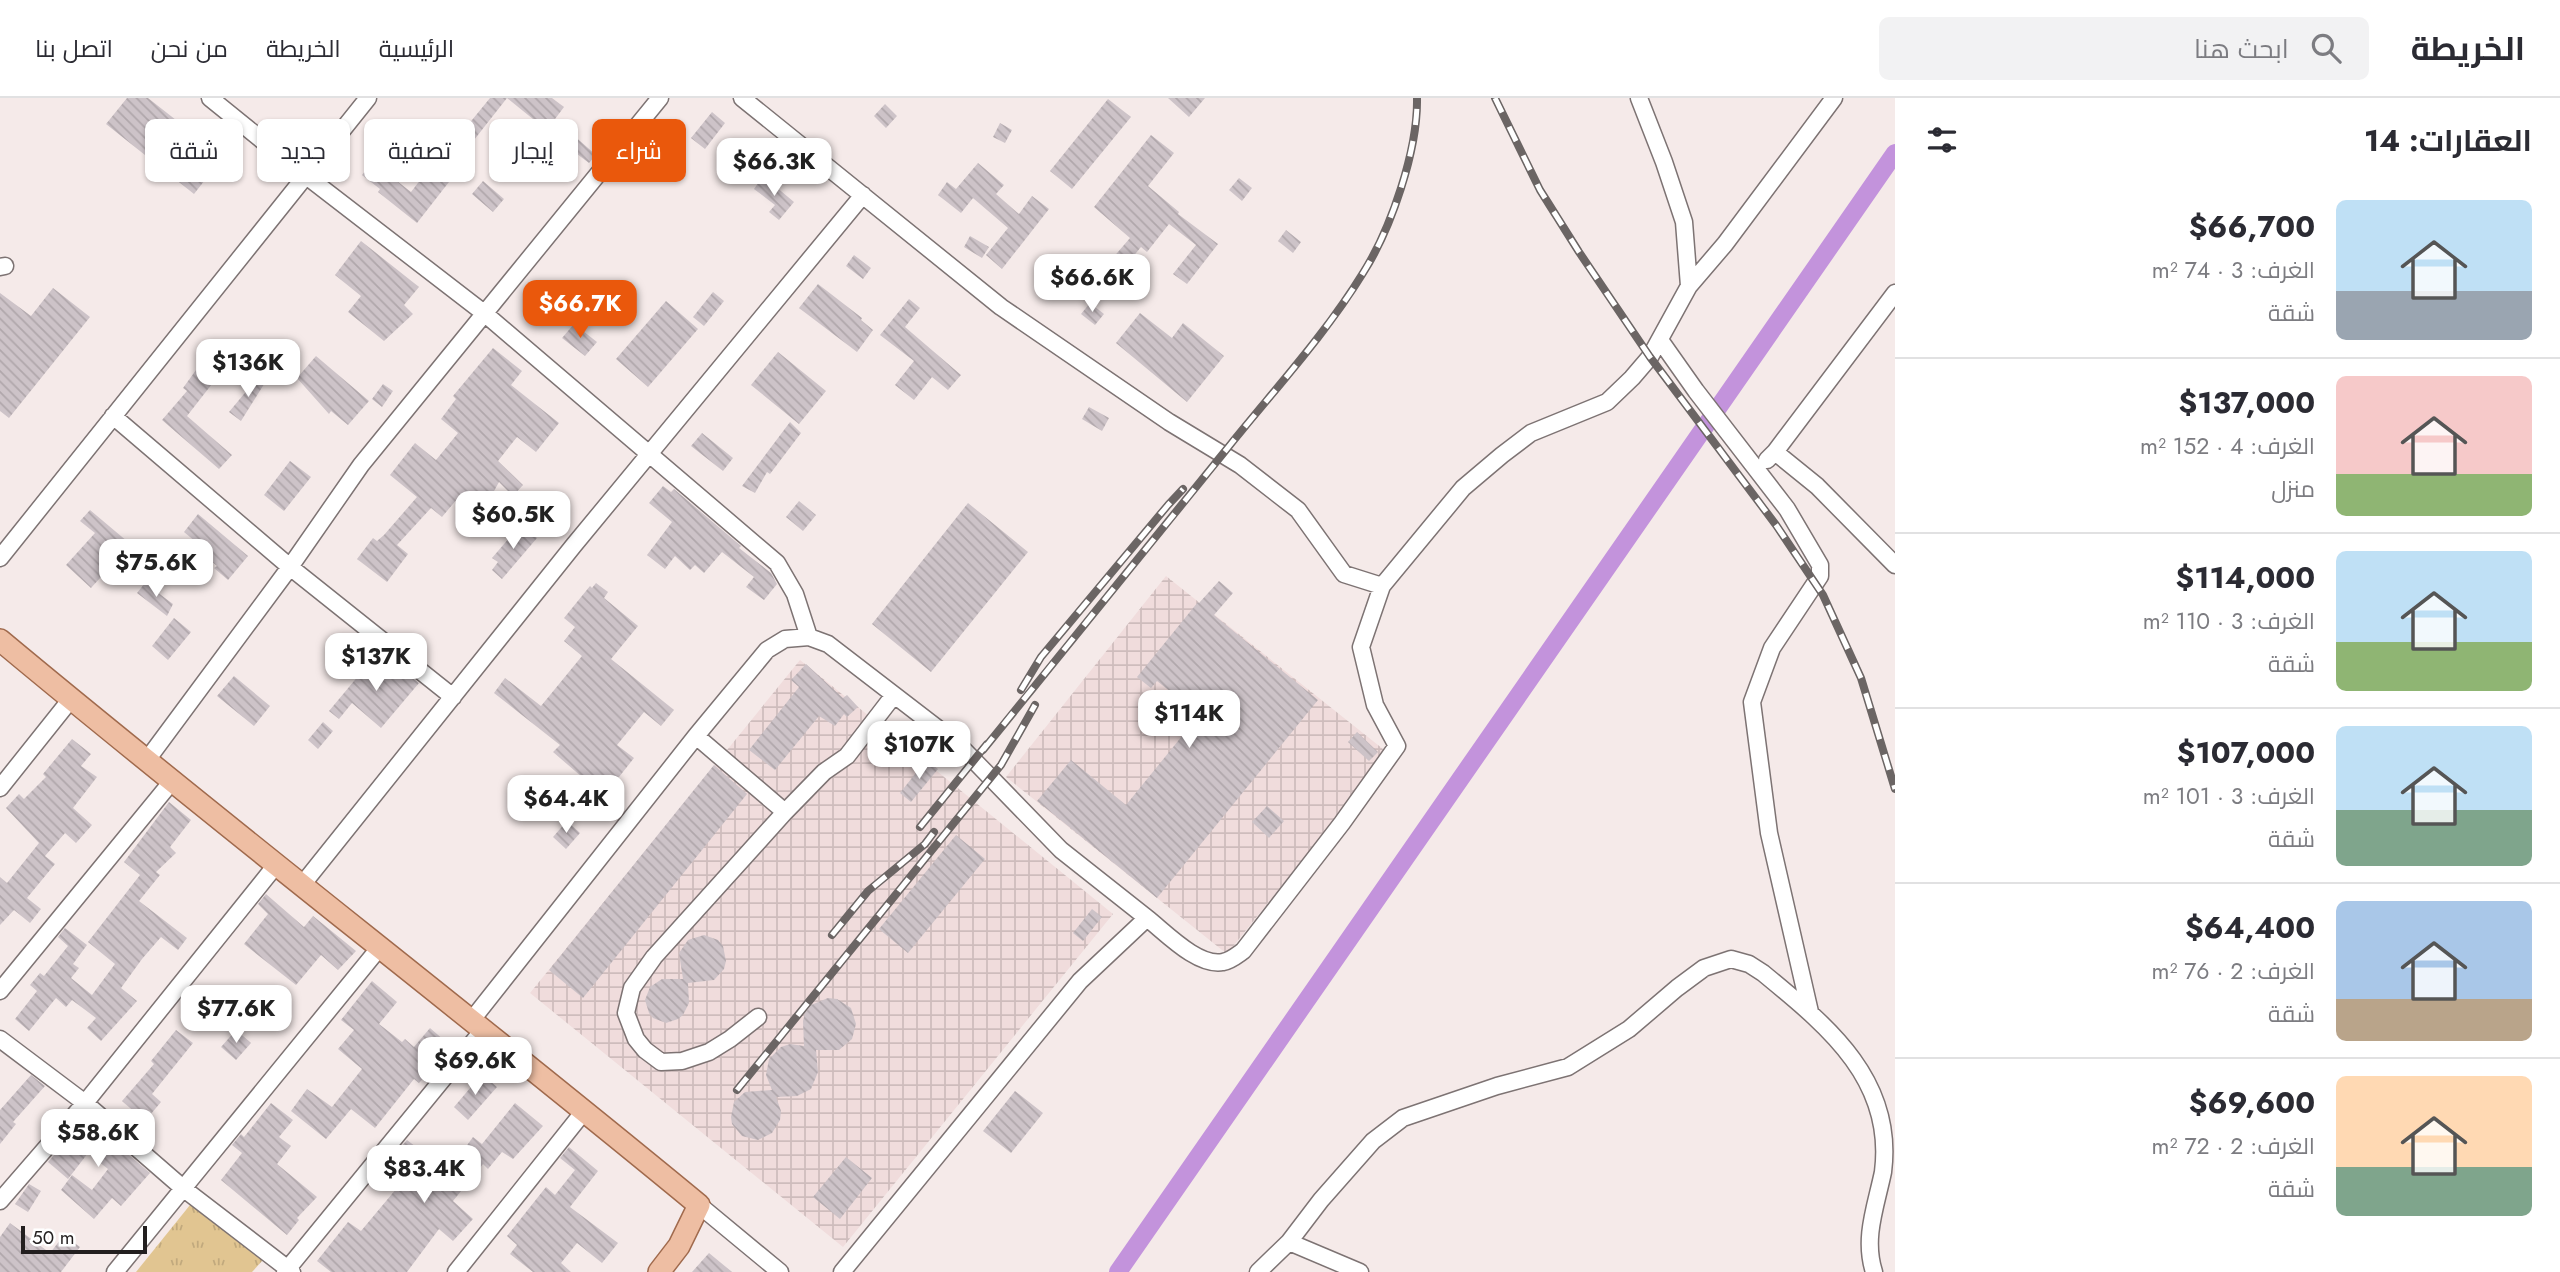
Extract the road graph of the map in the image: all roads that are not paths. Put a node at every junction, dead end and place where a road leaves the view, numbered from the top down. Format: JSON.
{"nodes":[{"id":1,"x":210,"y":98,"type":"edge"},
{"id":2,"x":368,"y":98,"type":"edge"},
{"id":3,"x":660,"y":98,"type":"edge"},
{"id":4,"x":743,"y":98,"type":"edge"},
{"id":5,"x":1639,"y":98,"type":"edge"},
{"id":6,"x":1834,"y":98,"type":"edge"},
{"id":7,"x":350,"y":120,"type":"edge"},
{"id":8,"x":257,"y":136,"type":"edge"},
{"id":9,"x":299,"y":182,"type":"edge"},
{"id":10,"x":314,"y":182,"type":"edge"},
{"id":11,"x":863,"y":195,"type":"junction"},
{"id":12,"x":1689,"y":286,"type":"junction"},
{"id":13,"x":1895,"y":293,"type":"edge"},
{"id":14,"x":484,"y":313,"type":"junction"},
{"id":15,"x":1660,"y":340,"type":"junction"},
{"id":16,"x":113,"y":416,"type":"junction"},
{"id":17,"x":1774,"y":452,"type":"junction"},
{"id":18,"x":650,"y":453,"type":"junction"},
{"id":19,"x":1758,"y":470,"type":"junction"},
{"id":20,"x":2,"y":553,"type":"edge"},
{"id":21,"x":1895,"y":565,"type":"edge"},
{"id":22,"x":290,"y":567,"type":"junction"},
{"id":23,"x":1382,"y":586,"type":"junction"},
{"id":24,"x":809,"y":637,"type":"junction"},
{"id":25,"x":0,"y":640,"type":"edge"},
{"id":26,"x":894,"y":695,"type":"junction"},
{"id":27,"x":453,"y":697,"type":"junction"},
{"id":28,"x":71,"y":699,"type":"junction"},
{"id":29,"x":696,"y":736,"type":"junction"},
{"id":30,"x":147,"y":760,"type":"junction"},
{"id":31,"x":173,"y":780,"type":"junction"},
{"id":32,"x":0,"y":788,"type":"edge"},
{"id":33,"x":785,"y":812,"type":"junction"},
{"id":34,"x":276,"y":865,"type":"junction"},
{"id":35,"x":302,"y":885,"type":"junction"},
{"id":36,"x":1147,"y":918,"type":"junction"},
{"id":37,"x":380,"y":947,"type":"junction"},
{"id":38,"x":0,"y":991,"type":"edge"},
{"id":39,"x":1810,"y":1012,"type":"junction"},
{"id":40,"x":758,"y":1017,"type":"dead end"},
{"id":41,"x":477,"y":1026,"type":"junction"},
{"id":42,"x":0,"y":1040,"type":"edge"},
{"id":43,"x":85,"y":1103,"type":"junction"},
{"id":44,"x":585,"y":1110,"type":"junction"},
{"id":45,"x":184,"y":1189,"type":"junction"},
{"id":46,"x":0,"y":1201,"type":"edge"},
{"id":47,"x":699,"y":1205,"type":"junction"},
{"id":48,"x":1289,"y":1241,"type":"junction"},
{"id":49,"x":288,"y":1271,"type":"edge"},
{"id":50,"x":115,"y":1272,"type":"edge"},
{"id":51,"x":456,"y":1272,"type":"edge"},
{"id":52,"x":659,"y":1272,"type":"edge"},
{"id":53,"x":780,"y":1272,"type":"edge"},
{"id":54,"x":842,"y":1272,"type":"edge"},
{"id":55,"x":1258,"y":1272,"type":"edge"},
{"id":56,"x":1360,"y":1272,"type":"edge"},
{"id":57,"x":1874,"y":1272,"type":"edge"}],
"edges":[{"from":1,"to":8,"type":"street"},
{"from":2,"to":7,"type":"street"},
{"from":3,"to":14,"type":"street"},
{"from":4,"to":11,"type":"street"},
{"from":5,"to":12,"type":"street"},
{"from":6,"to":12,"type":"street"},
{"from":9,"to":16,"type":"street"},
{"from":10,"to":14,"type":"street"},
{"from":11,"to":18,"type":"street"},
{"from":11,"to":23,"type":"street"},
{"from":12,"to":15,"type":"street"},
{"from":13,"to":17,"type":"street"},
{"from":14,"to":18,"type":"street"},
{"from":14,"to":22,"type":"street"},
{"from":15,"to":19,"type":"street"},
{"from":15,"to":23,"type":"street"},
{"from":16,"to":20,"type":"street"},
{"from":16,"to":22,"type":"street"},
{"from":17,"to":19,"type":"street"},
{"from":17,"to":21,"type":"street"},
{"from":18,"to":24,"type":"street"},
{"from":18,"to":27,"type":"street"},
{"from":19,"to":39,"type":"street"},
{"from":22,"to":27,"type":"street"},
{"from":22,"to":30,"type":"street"},
{"from":23,"to":36,"type":"street"},
{"from":24,"to":26,"type":"street"},
{"from":24,"to":29,"type":"street"},
{"from":25,"to":28,"type":"main road"},
{"from":26,"to":33,"type":"street"},
{"from":26,"to":36,"type":"street"},
{"from":27,"to":35,"type":"street"},
{"from":28,"to":30,"type":"main road"},
{"from":28,"to":32,"type":"street"},
{"from":29,"to":33,"type":"street"},
{"from":29,"to":41,"type":"street"},
{"from":30,"to":31,"type":"main road"},
{"from":31,"to":34,"type":"main road"},
{"from":31,"to":38,"type":"street"},
{"from":33,"to":40,"type":"street"},
{"from":34,"to":35,"type":"main road"},
{"from":34,"to":43,"type":"street"},
{"from":35,"to":37,"type":"main road"},
{"from":36,"to":54,"type":"street"},
{"from":37,"to":41,"type":"main road"},
{"from":37,"to":45,"type":"street"},
{"from":39,"to":48,"type":"street"},
{"from":39,"to":57,"type":"street"},
{"from":41,"to":44,"type":"main road"},
{"from":41,"to":49,"type":"street"},
{"from":42,"to":43,"type":"street"},
{"from":43,"to":45,"type":"street"},
{"from":43,"to":46,"type":"street"},
{"from":44,"to":47,"type":"main road"},
{"from":44,"to":51,"type":"street"},
{"from":45,"to":49,"type":"street"},
{"from":45,"to":50,"type":"street"},
{"from":47,"to":52,"type":"main road"},
{"from":47,"to":53,"type":"street"},
{"from":48,"to":55,"type":"street"},
{"from":48,"to":56,"type":"street"}]}
